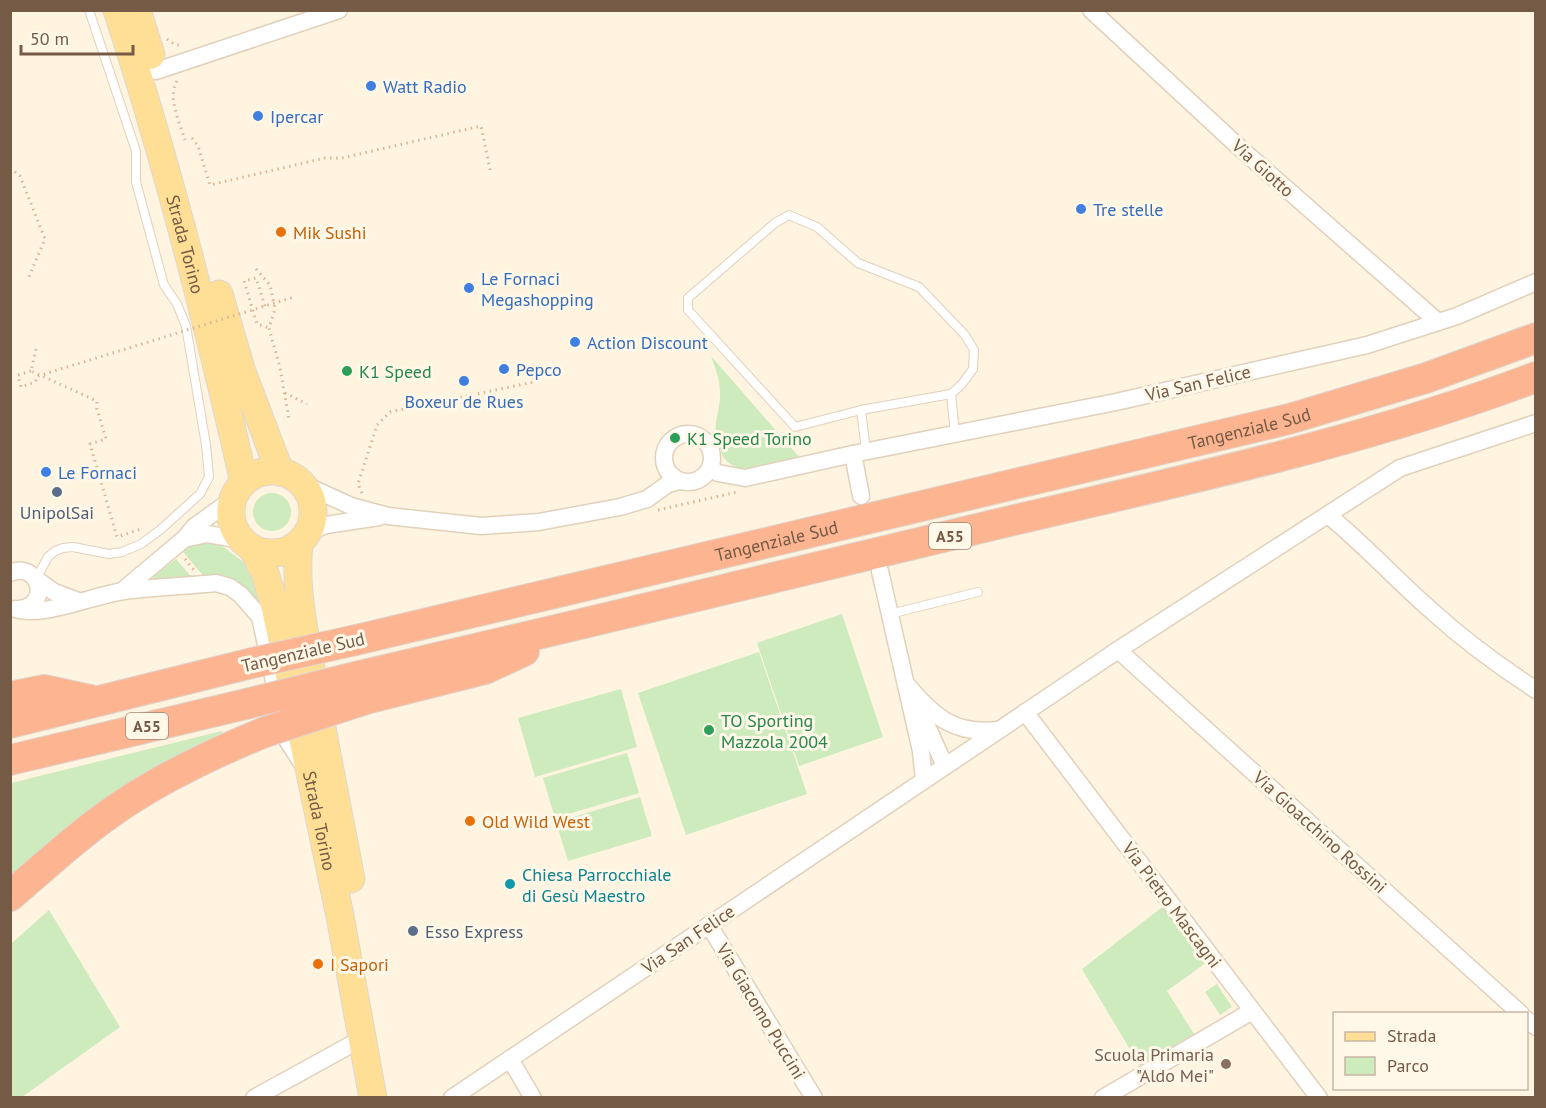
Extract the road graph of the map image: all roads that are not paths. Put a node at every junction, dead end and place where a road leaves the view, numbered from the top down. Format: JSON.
{"nodes":[{"id":1,"x":89,"y":10,"type":"edge"},
{"id":2,"x":117,"y":10,"type":"edge"},
{"id":3,"x":137,"y":10,"type":"edge"},
{"id":4,"x":339,"y":10,"type":"edge"},
{"id":5,"x":1091,"y":10,"type":"edge"},
{"id":6,"x":156,"y":71,"type":"junction"},
{"id":7,"x":1536,"y":282,"type":"edge"},
{"id":8,"x":1438,"y":322,"type":"junction"},
{"id":9,"x":1536,"y":338,"type":"edge"},
{"id":10,"x":1536,"y":377,"type":"edge"},
{"id":11,"x":951,"y":394,"type":"junction"},
{"id":12,"x":861,"y":410,"type":"junction"},
{"id":13,"x":1536,"y":423,"type":"edge"},
{"id":14,"x":955,"y":434,"type":"junction"},
{"id":15,"x":859,"y":452,"type":"junction"},
{"id":16,"x":664,"y":455,"type":"junction"},
{"id":17,"x":710,"y":468,"type":"junction"},
{"id":18,"x":292,"y":478,"type":"junction"},
{"id":19,"x":679,"y":481,"type":"junction"},
{"id":20,"x":239,"y":490,"type":"junction"},
{"id":21,"x":861,"y":496,"type":"dead end"},
{"id":22,"x":633,"y":503,"type":"junction"},
{"id":23,"x":1328,"y":515,"type":"junction"},
{"id":24,"x":388,"y":516,"type":"junction"},
{"id":25,"x":303,"y":538,"type":"junction"},
{"id":26,"x":180,"y":543,"type":"junction"},
{"id":27,"x":247,"y":544,"type":"junction"},
{"id":28,"x":880,"y":571,"type":"dead end"},
{"id":29,"x":10,"y":573,"type":"edge"},
{"id":30,"x":36,"y":579,"type":"junction"},
{"id":31,"x":122,"y":591,"type":"junction"},
{"id":32,"x":978,"y":592,"type":"dead end"},
{"id":33,"x":78,"y":601,"type":"junction"},
{"id":34,"x":13,"y":608,"type":"edge"},
{"id":35,"x":890,"y":614,"type":"junction"},
{"id":36,"x":1118,"y":650,"type":"junction"},
{"id":37,"x":906,"y":684,"type":"junction"},
{"id":38,"x":363,"y":688,"type":"junction"},
{"id":39,"x":1536,"y":690,"type":"edge"},
{"id":40,"x":15,"y":709,"type":"edge"},
{"id":41,"x":1025,"y":712,"type":"junction"},
{"id":42,"x":999,"y":729,"type":"junction"},
{"id":43,"x":23,"y":757,"type":"edge"},
{"id":44,"x":945,"y":766,"type":"junction"},
{"id":45,"x":310,"y":777,"type":"junction"},
{"id":46,"x":924,"y":780,"type":"junction"},
{"id":47,"x":10,"y":896,"type":"edge"},
{"id":48,"x":709,"y":925,"type":"junction"},
{"id":49,"x":1252,"y":1011,"type":"junction"},
{"id":50,"x":1519,"y":1012,"type":"edge"},
{"id":51,"x":363,"y":1038,"type":"junction"},
{"id":52,"x":510,"y":1059,"type":"junction"},
{"id":53,"x":254,"y":1098,"type":"edge"},
{"id":54,"x":373,"y":1098,"type":"edge"},
{"id":55,"x":391,"y":1098,"type":"edge"},
{"id":56,"x":452,"y":1098,"type":"edge"},
{"id":57,"x":533,"y":1098,"type":"edge"},
{"id":58,"x":814,"y":1098,"type":"edge"},
{"id":59,"x":1103,"y":1098,"type":"edge"},
{"id":60,"x":1319,"y":1098,"type":"edge"}],
"edges":[{"from":1,"to":30,"type":"lane"},
{"from":2,"to":20,"type":"main road","name":"Strada Torino"},
{"from":3,"to":6,"type":"main road","name":"Strada Torino"},
{"from":4,"to":6,"type":"street"},
{"from":5,"to":8,"type":"street","name":"Via Giotto"},
{"from":6,"to":18,"type":"main road","name":"Strada Torino"},
{"from":7,"to":8,"type":"street","name":"Via San Felice"},
{"from":8,"to":14,"type":"street","name":"Via San Felice"},
{"from":9,"to":40,"type":"highway","name":"Tangenziale Sud","number":"A55","bridge":true},
{"from":10,"to":38,"type":"highway","name":"Tangenziale Sud","number":"A55"},
{"from":11,"to":12,"type":"lane"},
{"from":11,"to":12,"type":"lane"},
{"from":11,"to":14,"type":"lane"},
{"from":12,"to":15,"type":"lane"},
{"from":13,"to":23,"type":"street","name":"Via San Felice"},
{"from":14,"to":15,"type":"street","name":"Via San Felice"},
{"from":15,"to":17,"type":"street","name":"Via San Felice"},
{"from":15,"to":21,"type":"street"},
{"from":16,"to":17,"type":"street"},
{"from":16,"to":19,"type":"street"},
{"from":16,"to":22,"type":"street"},
{"from":17,"to":19,"type":"street"},
{"from":18,"to":20,"type":"main road"},
{"from":18,"to":24,"type":"street"},
{"from":18,"to":25,"type":"main road"},
{"from":19,"to":22,"type":"street"},
{"from":20,"to":26,"type":"street"},
{"from":20,"to":27,"type":"main road"},
{"from":22,"to":24,"type":"street"},
{"from":23,"to":36,"type":"street","name":"Via San Felice"},
{"from":23,"to":39,"type":"street"},
{"from":24,"to":25,"type":"street"},
{"from":25,"to":27,"type":"main road"},
{"from":25,"to":55,"type":"main road","name":"Strada Torino"},
{"from":26,"to":27,"type":"street"},
{"from":26,"to":31,"type":"street"},
{"from":27,"to":45,"type":"main road","name":"Strada Torino"},
{"from":28,"to":35,"type":"street"},
{"from":29,"to":30,"type":"street"},
{"from":30,"to":33,"type":"street"},
{"from":30,"to":34,"type":"street"},
{"from":31,"to":33,"type":"street"},
{"from":31,"to":45,"type":"street"},
{"from":32,"to":35,"type":"lane"},
{"from":33,"to":34,"type":"street"},
{"from":35,"to":37,"type":"street"},
{"from":36,"to":41,"type":"street","name":"Via San Felice"},
{"from":36,"to":50,"type":"street","name":"Via Gioacchino Rossini"},
{"from":37,"to":42,"type":"street"},
{"from":37,"to":44,"type":"street"},
{"from":37,"to":46,"type":"street"},
{"from":38,"to":43,"type":"highway","name":"Tangenziale Sud","number":"A55","bridge":true},
{"from":38,"to":47,"type":"highway","bridge":true},
{"from":41,"to":42,"type":"street","name":"Via San Felice"},
{"from":41,"to":49,"type":"street","name":"Via Pietro Mascagni"},
{"from":42,"to":44,"type":"street","name":"Via San Felice"},
{"from":44,"to":46,"type":"street","name":"Via San Felice"},
{"from":45,"to":51,"type":"main road","name":"Strada Torino"},
{"from":46,"to":48,"type":"street","name":"Via San Felice"},
{"from":48,"to":52,"type":"street","name":"Via San Felice"},
{"from":48,"to":58,"type":"street","name":"Via Giacomo Puccini"},
{"from":49,"to":59,"type":"street"},
{"from":49,"to":60,"type":"street","name":"Via Pietro Mascagni"},
{"from":51,"to":53,"type":"street"},
{"from":51,"to":54,"type":"main road","name":"Strada Torino"},
{"from":52,"to":56,"type":"street","name":"Via San Felice"},
{"from":52,"to":57,"type":"street"}]}
